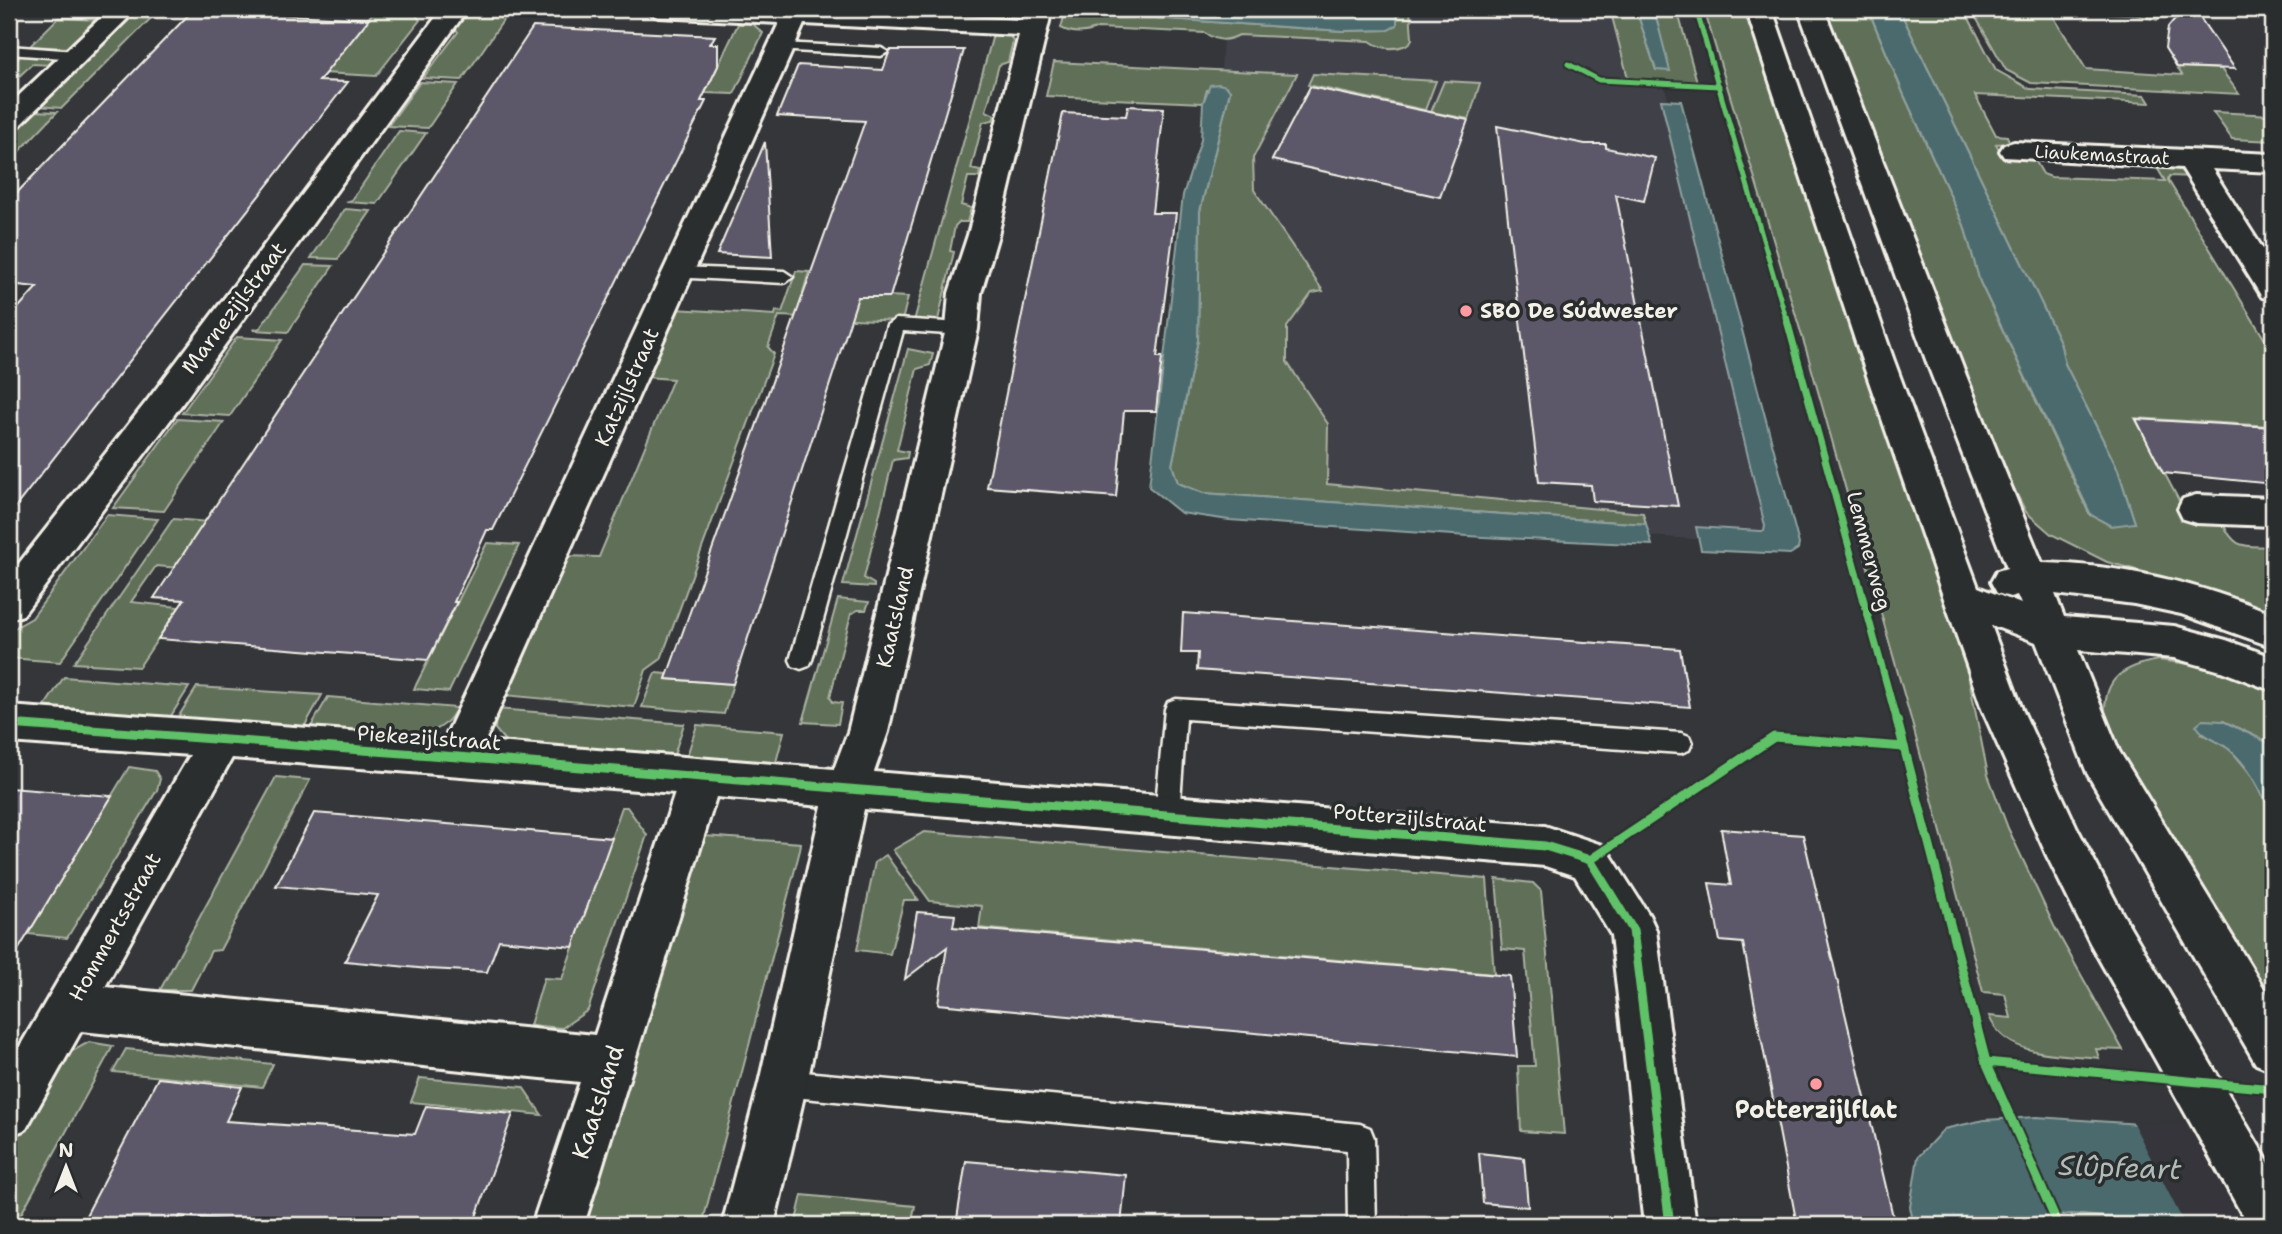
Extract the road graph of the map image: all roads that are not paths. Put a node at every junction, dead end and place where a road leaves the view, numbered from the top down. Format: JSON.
{"nodes":[{"id":1,"x":124,"y":9,"type":"edge"},
{"id":2,"x":455,"y":9,"type":"edge"},
{"id":3,"x":659,"y":9,"type":"edge"},
{"id":4,"x":1759,"y":9,"type":"edge"},
{"id":5,"x":1811,"y":9,"type":"edge"},
{"id":6,"x":795,"y":16,"type":"junction"},
{"id":7,"x":1036,"y":18,"type":"edge"},
{"id":8,"x":781,"y":47,"type":"junction"},
{"id":9,"x":9,"y":50,"type":"edge"},
{"id":10,"x":881,"y":52,"type":"dead end"},
{"id":11,"x":76,"y":55,"type":"junction"},
{"id":12,"x":9,"y":121,"type":"edge"},
{"id":13,"x":2014,"y":151,"type":"dead end"},
{"id":14,"x":2191,"y":159,"type":"junction"},
{"id":15,"x":2273,"y":163,"type":"edge"},
{"id":16,"x":678,"y":273,"type":"junction"},
{"id":17,"x":784,"y":277,"type":"dead end"},
{"id":18,"x":2273,"y":290,"type":"edge"},
{"id":19,"x":962,"y":329,"type":"junction"},
{"id":20,"x":2196,"y":509,"type":"dead end"},
{"id":21,"x":2273,"y":512,"type":"edge"},
{"id":22,"x":2029,"y":576,"type":"junction"},
{"id":23,"x":1961,"y":597,"type":"junction"},
{"id":24,"x":9,"y":604,"type":"edge"},
{"id":25,"x":2273,"y":631,"type":"edge"},
{"id":26,"x":2052,"y":632,"type":"junction"},
{"id":27,"x":801,"y":660,"type":"dead end"},
{"id":28,"x":2273,"y":674,"type":"edge"},
{"id":29,"x":9,"y":724,"type":"edge"},
{"id":30,"x":220,"y":740,"type":"junction"},
{"id":31,"x":1681,"y":743,"type":"dead end"},
{"id":32,"x":458,"y":757,"type":"junction"},
{"id":33,"x":702,"y":778,"type":"junction"},
{"id":34,"x":847,"y":790,"type":"junction"},
{"id":35,"x":1167,"y":815,"type":"junction"},
{"id":36,"x":70,"y":1007,"type":"junction"},
{"id":37,"x":2273,"y":1047,"type":"edge"},
{"id":38,"x":611,"y":1061,"type":"junction"},
{"id":39,"x":783,"y":1083,"type":"junction"},
{"id":40,"x":9,"y":1112,"type":"edge"},
{"id":41,"x":2273,"y":1219,"type":"edge"},
{"id":42,"x":558,"y":1225,"type":"edge"},
{"id":43,"x":748,"y":1225,"type":"edge"},
{"id":44,"x":1362,"y":1225,"type":"edge"},
{"id":45,"x":1670,"y":1225,"type":"edge"}],
"edges":[{"from":1,"to":11,"type":"street"},
{"from":2,"to":24,"type":"street","name":"Marnezijlstraat"},
{"from":3,"to":6,"type":"street"},
{"from":4,"to":23,"type":"street"},
{"from":5,"to":22,"type":"street"},
{"from":6,"to":7,"type":"street"},
{"from":6,"to":8,"type":"street","name":"Katzijlstraat"},
{"from":7,"to":19,"type":"street","name":"Kaatsland"},
{"from":8,"to":10,"type":"lane"},
{"from":8,"to":16,"type":"street","name":"Katzijlstraat"},
{"from":9,"to":11,"type":"lane"},
{"from":11,"to":12,"type":"street"},
{"from":13,"to":14,"type":"street","name":"Liaukemastraat"},
{"from":14,"to":15,"type":"street","name":"Liaukemastraat"},
{"from":14,"to":18,"type":"street","name":"Liaukemastraat"},
{"from":16,"to":17,"type":"lane"},
{"from":16,"to":32,"type":"street","name":"Katzijlstraat"},
{"from":19,"to":27,"type":"lane"},
{"from":19,"to":34,"type":"street","name":"Kaatsland"},
{"from":20,"to":21,"type":"street"},
{"from":22,"to":23,"type":"street"},
{"from":22,"to":25,"type":"street"},
{"from":22,"to":26,"type":"street"},
{"from":23,"to":26,"type":"street"},
{"from":23,"to":41,"type":"street"},
{"from":26,"to":28,"type":"street"},
{"from":26,"to":37,"type":"street"},
{"from":29,"to":30,"type":"street","name":"Piekezijlstraat"},
{"from":30,"to":32,"type":"street","name":"Piekezijlstraat"},
{"from":30,"to":36,"type":"street","name":"Hommertsstraat"},
{"from":31,"to":35,"type":"lane"},
{"from":32,"to":33,"type":"street","name":"Piekezijlstraat"},
{"from":33,"to":34,"type":"street","name":"Piekezijlstraat"},
{"from":33,"to":38,"type":"street","name":"Kaatsland"},
{"from":34,"to":35,"type":"street","name":"Potterzijlstraat"},
{"from":34,"to":39,"type":"street","name":"Kaatsland"},
{"from":35,"to":45,"type":"street","name":"Potterzijlstraat"},
{"from":36,"to":38,"type":"street"},
{"from":36,"to":40,"type":"street","name":"Hommertsstraat"},
{"from":38,"to":42,"type":"street","name":"Kaatsland"},
{"from":39,"to":43,"type":"street","name":"Kaatsland"},
{"from":39,"to":44,"type":"lane"}]}
